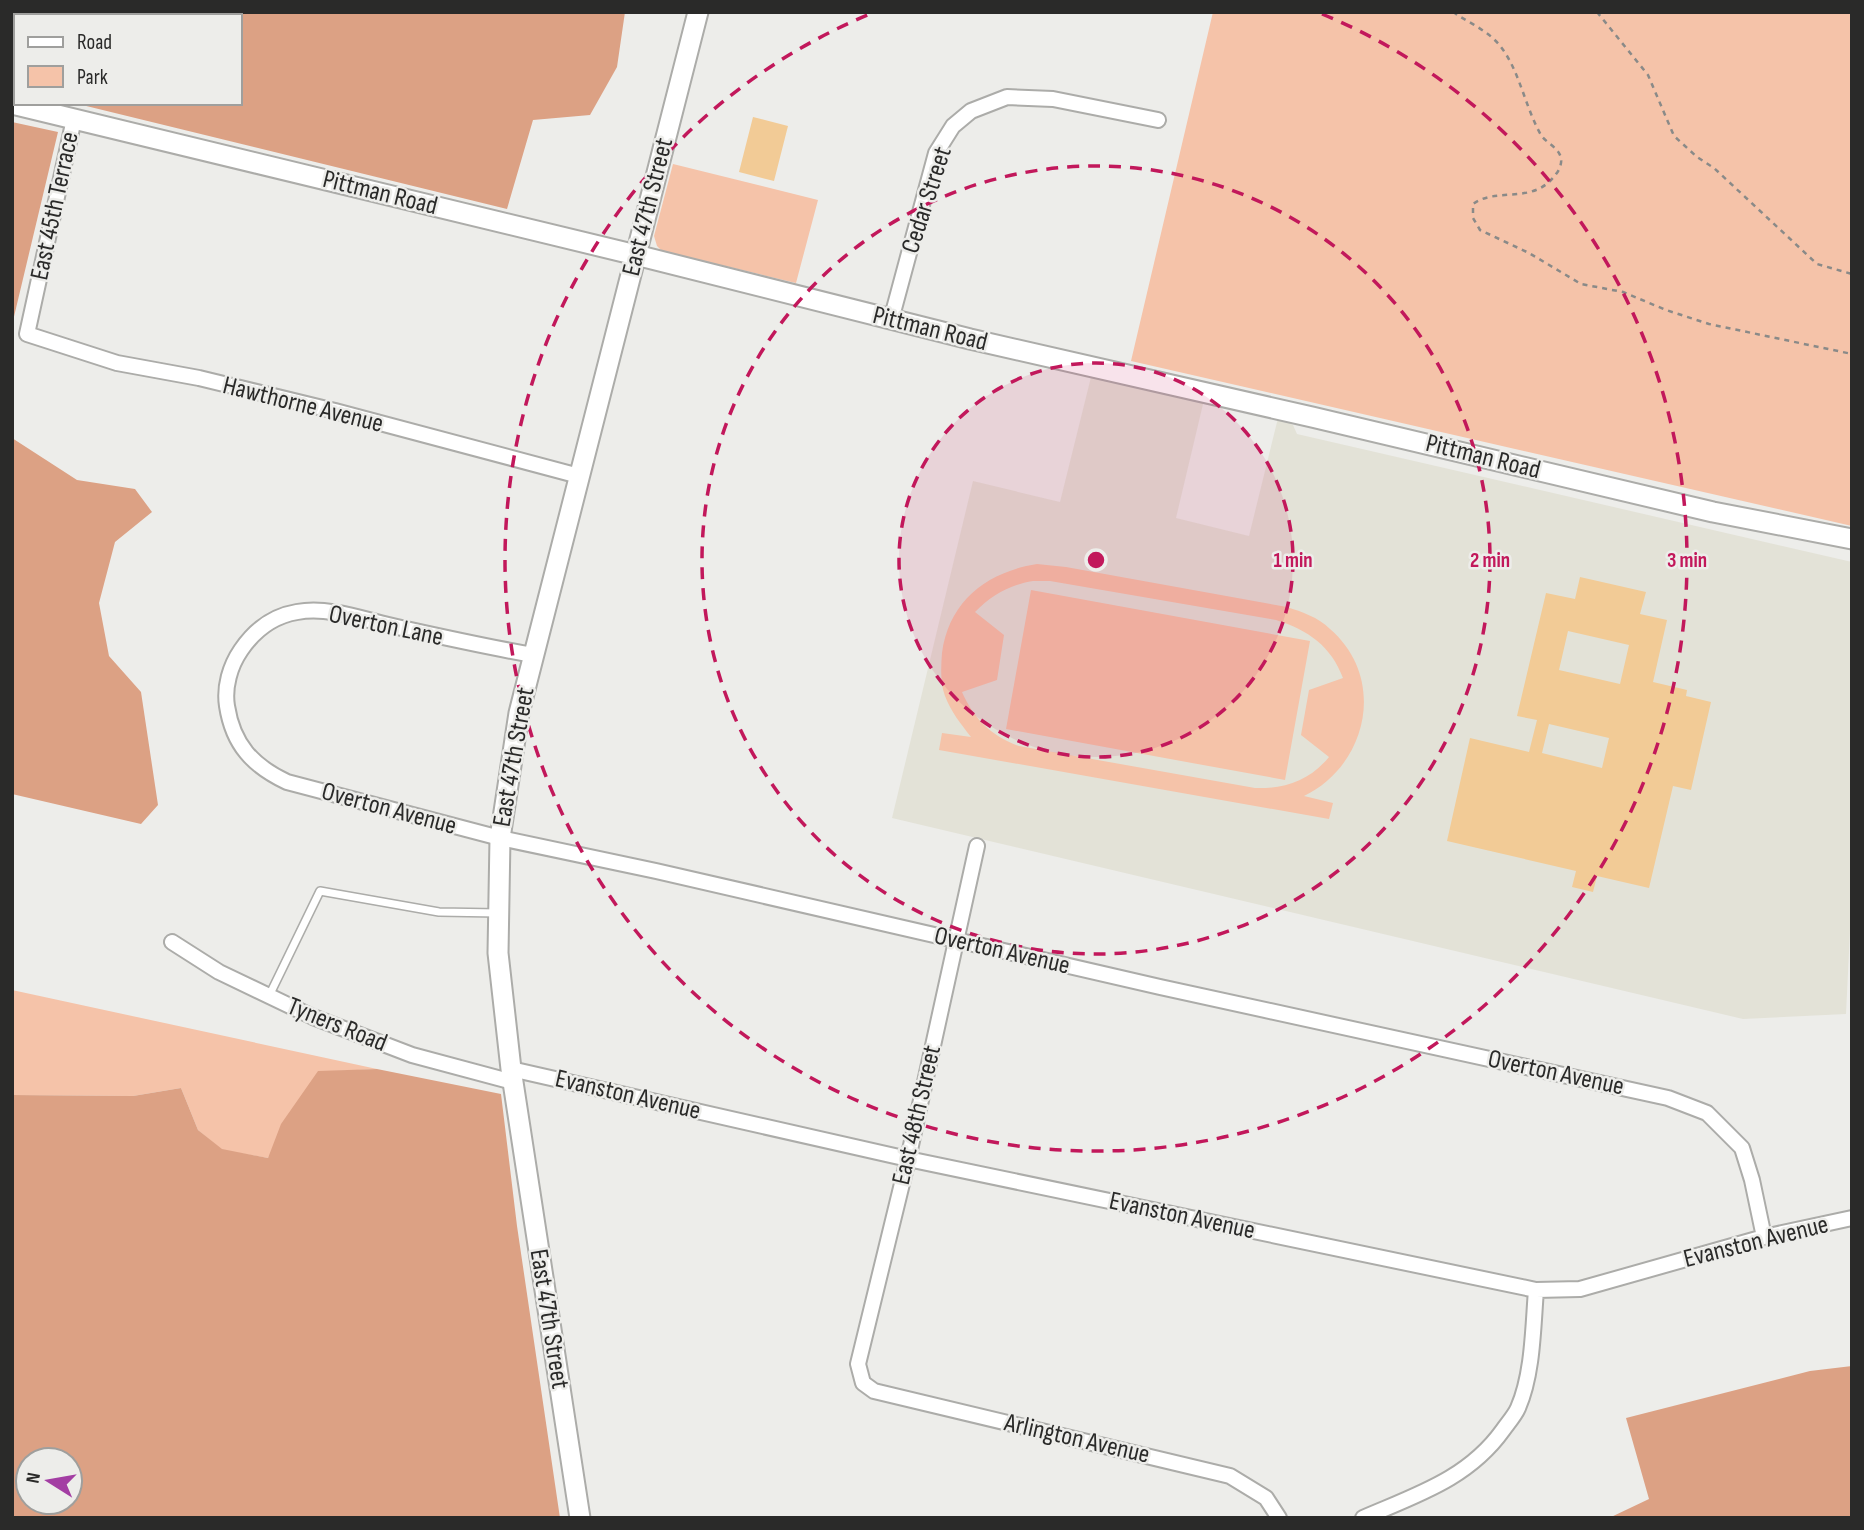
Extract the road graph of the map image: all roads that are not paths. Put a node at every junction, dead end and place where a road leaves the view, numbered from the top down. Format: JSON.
{"nodes":[{"id":1,"x":698,"y":12,"type":"edge"},
{"id":2,"x":16,"y":105,"type":"edge"},
{"id":3,"x":74,"y":119,"type":"junction"},
{"id":4,"x":1158,"y":120,"type":"dead end"},
{"id":5,"x":636,"y":255,"type":"junction"},
{"id":6,"x":891,"y":320,"type":"junction"},
{"id":7,"x":27,"y":334,"type":"joint"},
{"id":8,"x":579,"y":476,"type":"junction"},
{"id":9,"x":1852,"y":539,"type":"edge"},
{"id":10,"x":533,"y":655,"type":"junction"},
{"id":11,"x":228,"y":678,"type":"joint"},
{"id":12,"x":500,"y":838,"type":"junction"},
{"id":13,"x":977,"y":846,"type":"dead end"},
{"id":14,"x":499,"y":913,"type":"junction"},
{"id":15,"x":957,"y":940,"type":"junction"},
{"id":16,"x":172,"y":942,"type":"dead end"},
{"id":17,"x":269,"y":996,"type":"junction"},
{"id":18,"x":512,"y":1076,"type":"junction"},
{"id":19,"x":908,"y":1159,"type":"junction"},
{"id":20,"x":1852,"y":1219,"type":"edge"},
{"id":21,"x":1764,"y":1237,"type":"junction"},
{"id":22,"x":1536,"y":1290,"type":"junction"},
{"id":23,"x":863,"y":1383,"type":"joint"},
{"id":24,"x":580,"y":1518,"type":"edge"},
{"id":25,"x":1279,"y":1518,"type":"edge"},
{"id":26,"x":1363,"y":1518,"type":"edge"}],
"edges":[{"from":1,"to":5,"type":"street","name":"East 47th Street"},
{"from":2,"to":3,"type":"street","name":"Pittman Road"},
{"from":3,"to":5,"type":"street","name":"Pittman Road"},
{"from":3,"to":7,"type":"street","name":"East 45th Terrace"},
{"from":4,"to":6,"type":"street","name":"Cedar Street"},
{"from":5,"to":6,"type":"street","name":"Pittman Road"},
{"from":5,"to":8,"type":"street","name":"East 47th Street"},
{"from":6,"to":9,"type":"street","name":"Pittman Road"},
{"from":7,"to":8,"type":"street","name":"Hawthorne Avenue"},
{"from":8,"to":10,"type":"street","name":"East 47th Street"},
{"from":10,"to":11,"type":"street","name":"Overton Lane"},
{"from":10,"to":12,"type":"street","name":"East 47th Street"},
{"from":11,"to":12,"type":"street","name":"Overton Avenue"},
{"from":12,"to":14,"type":"street","name":"East 47th Street"},
{"from":12,"to":15,"type":"street","name":"Overton Avenue"},
{"from":13,"to":15,"type":"street","name":"East 48th Street"},
{"from":14,"to":17,"type":"lane"},
{"from":14,"to":18,"type":"street","name":"East 47th Street"},
{"from":15,"to":19,"type":"street","name":"East 48th Street"},
{"from":15,"to":21,"type":"street","name":"Overton Avenue"},
{"from":16,"to":17,"type":"street","name":"Tyners Road"},
{"from":17,"to":18,"type":"street","name":"Tyners Road"},
{"from":18,"to":19,"type":"street","name":"Evanston Avenue"},
{"from":18,"to":24,"type":"street","name":"East 47th Street"},
{"from":19,"to":22,"type":"street","name":"Evanston Avenue"},
{"from":19,"to":23,"type":"street","name":"East 48th Street"},
{"from":20,"to":21,"type":"street","name":"Evanston Avenue"},
{"from":21,"to":22,"type":"street","name":"Evanston Avenue"},
{"from":22,"to":26,"type":"street"},
{"from":23,"to":25,"type":"street","name":"Arlington Avenue"}]}
